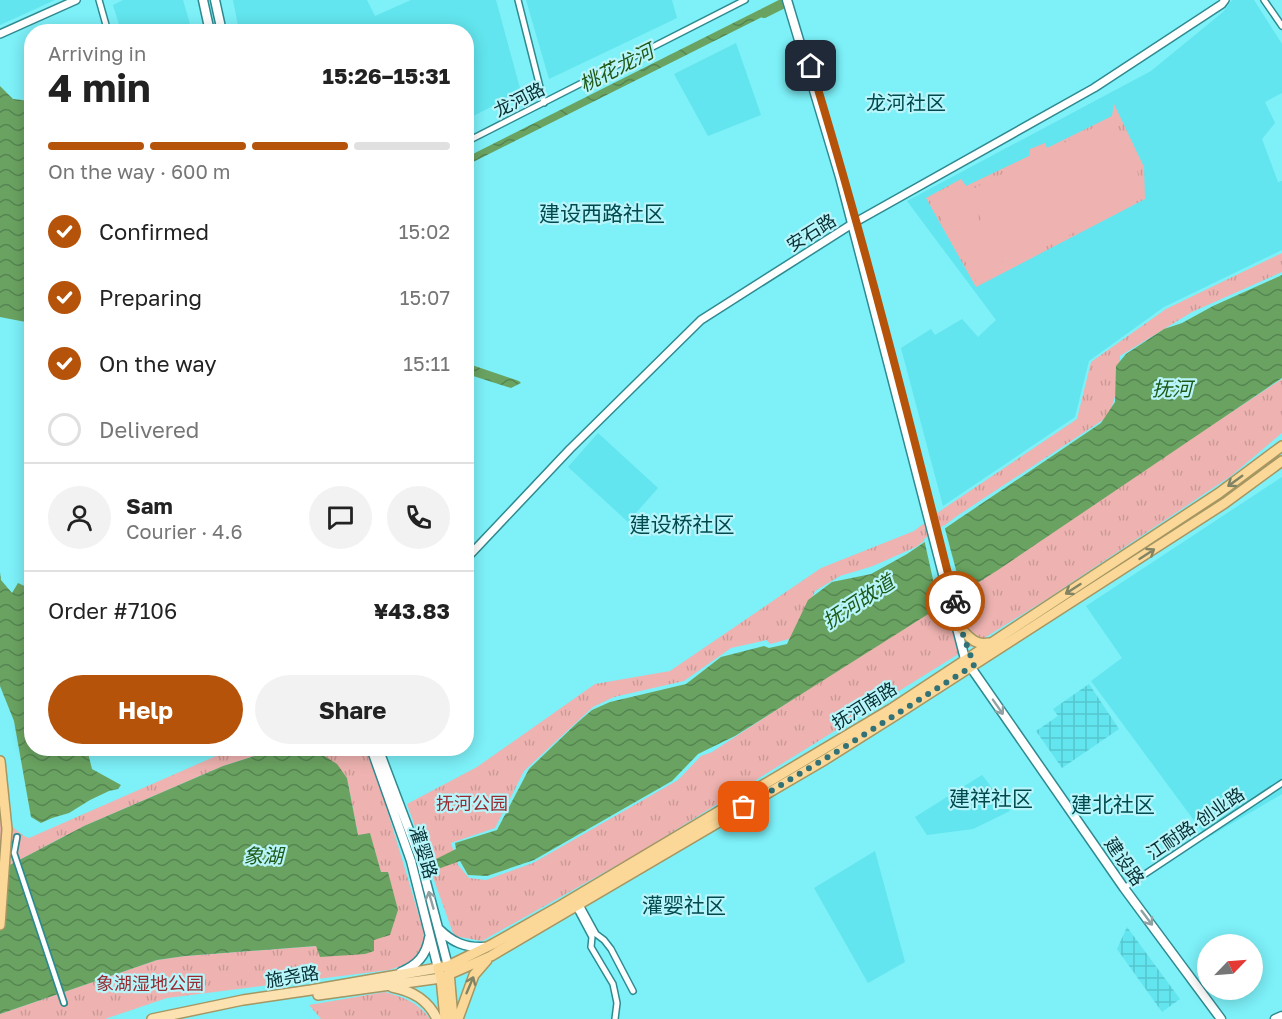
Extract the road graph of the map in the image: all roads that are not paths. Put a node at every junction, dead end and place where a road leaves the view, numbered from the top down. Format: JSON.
{"nodes":[{"id":1,"x":76,"y":0,"type":"edge"},
{"id":2,"x":99,"y":0,"type":"edge"},
{"id":3,"x":203,"y":0,"type":"edge"},
{"id":4,"x":215,"y":0,"type":"edge"},
{"id":5,"x":518,"y":0,"type":"edge"},
{"id":6,"x":745,"y":0,"type":"edge"},
{"id":7,"x":787,"y":0,"type":"edge"},
{"id":8,"x":792,"y":0,"type":"edge"},
{"id":9,"x":1225,"y":0,"type":"edge"},
{"id":10,"x":1264,"y":0,"type":"edge"},
{"id":11,"x":106,"y":24,"type":"edge"},
{"id":12,"x":208,"y":24,"type":"edge"},
{"id":13,"x":220,"y":24,"type":"edge"},
{"id":14,"x":1282,"y":26,"type":"edge"},
{"id":15,"x":0,"y":34,"type":"edge"},
{"id":16,"x":544,"y":103,"type":"junction"},
{"id":17,"x":474,"y":138,"type":"edge"},
{"id":18,"x":854,"y":222,"type":"junction"},
{"id":19,"x":1282,"y":446,"type":"edge"},
{"id":20,"x":1281,"y":466,"type":"edge"},
{"id":21,"x":474,"y":551,"type":"edge"},
{"id":22,"x":959,"y":630,"type":"junction"},
{"id":23,"x":991,"y":642,"type":"junction"},
{"id":24,"x":970,"y":662,"type":"junction"},
{"id":25,"x":374,"y":756,"type":"edge"},
{"id":26,"x":381,"y":756,"type":"edge"},
{"id":27,"x":0,"y":761,"type":"edge"},
{"id":28,"x":1282,"y":783,"type":"edge"},
{"id":29,"x":17,"y":837,"type":"dead end"},
{"id":30,"x":1124,"y":888,"type":"junction"},
{"id":31,"x":577,"y":904,"type":"junction"},
{"id":32,"x":0,"y":925,"type":"edge"},
{"id":33,"x":439,"y":928,"type":"junction"},
{"id":34,"x":430,"y":935,"type":"junction"},
{"id":35,"x":489,"y":952,"type":"junction"},
{"id":36,"x":444,"y":972,"type":"junction"},
{"id":37,"x":383,"y":982,"type":"junction"},
{"id":38,"x":633,"y":991,"type":"dead end"},
{"id":39,"x":63,"y":1003,"type":"dead end"},
{"id":40,"x":1282,"y":1016,"type":"edge"},
{"id":41,"x":152,"y":1019,"type":"edge"},
{"id":42,"x":177,"y":1019,"type":"edge"},
{"id":43,"x":437,"y":1019,"type":"edge"},
{"id":44,"x":444,"y":1019,"type":"edge"},
{"id":45,"x":453,"y":1019,"type":"edge"},
{"id":46,"x":458,"y":1019,"type":"edge"},
{"id":47,"x":615,"y":1019,"type":"edge"},
{"id":48,"x":1219,"y":1019,"type":"edge"},
{"id":49,"x":1275,"y":1019,"type":"edge"}],
"edges":[{"from":1,"to":15,"type":"street"},
{"from":2,"to":11,"type":"street"},
{"from":3,"to":12,"type":"main road"},
{"from":4,"to":13,"type":"main road"},
{"from":5,"to":16,"type":"street"},
{"from":6,"to":16,"type":"street","name":"龙河路"},
{"from":7,"to":18,"type":"main road"},
{"from":8,"to":18,"type":"main road"},
{"from":9,"to":18,"type":"street","name":"安石路"},
{"from":10,"to":14,"type":"street"},
{"from":16,"to":17,"type":"street","name":"龙河路"},
{"from":18,"to":21,"type":"street","name":"安石路"},
{"from":18,"to":22,"type":"main road","name":"建设路"},
{"from":19,"to":23,"type":"highway","name":"抚河南路","one_way":true},
{"from":24,"to":20,"type":"highway","name":"抚河南路","one_way":true},
{"from":22,"to":23,"type":"highway"},
{"from":22,"to":24,"type":"main road","name":"建设路"},
{"from":23,"to":24,"type":"highway","name":"抚河南路"},
{"from":24,"to":30,"type":"main road","name":"建设路","one_way":true},
{"from":24,"to":31,"type":"highway","name":"抚河南路"},
{"from":24,"to":35,"type":"highway","name":"抚河南路"},
{"from":25,"to":34,"type":"main road","name":"灌婴路"},
{"from":33,"to":26,"type":"main road","name":"灌婴路","one_way":true},
{"from":27,"to":32,"type":"highway"},
{"from":28,"to":30,"type":"street","name":"江耐路·创业路"},
{"from":29,"to":39,"type":"street"},
{"from":30,"to":48,"type":"main road","name":"建设路","one_way":true},
{"from":31,"to":35,"type":"highway","name":"抚河南路"},
{"from":31,"to":38,"type":"street"},
{"from":31,"to":47,"type":"street"},
{"from":33,"to":35,"type":"main road"},
{"from":33,"to":36,"type":"main road","name":"灌婴路"},
{"from":34,"to":36,"type":"main road","name":"灌婴路"},
{"from":34,"to":37,"type":"main road"},
{"from":35,"to":36,"type":"highway","name":"抚河南路"},
{"from":46,"to":35,"type":"highway","one_way":true},
{"from":36,"to":37,"type":"main road","name":"施尧路"},
{"from":36,"to":44,"type":"highway"},
{"from":36,"to":45,"type":"highway"},
{"from":37,"to":41,"type":"main road","name":"施尧路"},
{"from":37,"to":42,"type":"main road","name":"施尧路"},
{"from":37,"to":43,"type":"main road"},
{"from":40,"to":49,"type":"main road"}]}
